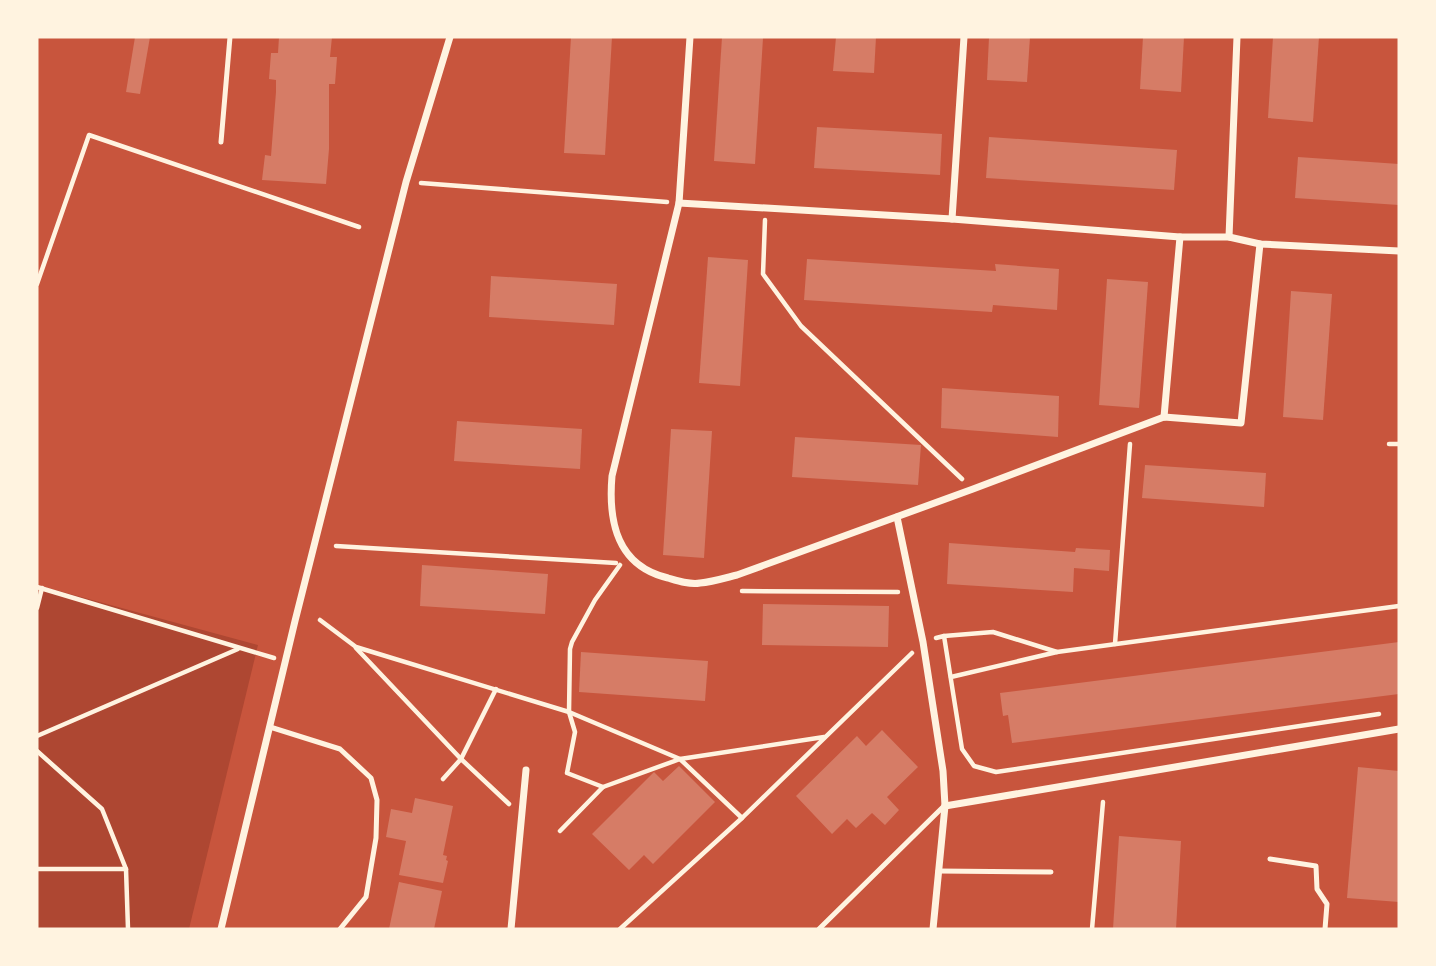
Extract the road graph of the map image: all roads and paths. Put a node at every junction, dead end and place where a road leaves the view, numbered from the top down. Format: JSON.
{"nodes":[{"id":1,"x":230,"y":37,"type":"edge"},
{"id":2,"x":450,"y":37,"type":"edge"},
{"id":3,"x":690,"y":37,"type":"edge"},
{"id":4,"x":964,"y":37,"type":"edge"},
{"id":5,"x":1237,"y":37,"type":"edge"},
{"id":6,"x":221,"y":142,"type":"dead end"},
{"id":7,"x":406,"y":182,"type":"junction"},
{"id":8,"x":679,"y":203,"type":"junction"},
{"id":9,"x":765,"y":209,"type":"junction"},
{"id":10,"x":952,"y":219,"type":"junction"},
{"id":11,"x":359,"y":227,"type":"dead end"},
{"id":12,"x":1180,"y":237,"type":"junction"},
{"id":13,"x":1229,"y":237,"type":"junction"},
{"id":14,"x":1260,"y":244,"type":"junction"},
{"id":15,"x":1399,"y":251,"type":"edge"},
{"id":16,"x":37,"y":284,"type":"edge"},
{"id":17,"x":1164,"y":416,"type":"junction"},
{"id":18,"x":1131,"y":429,"type":"junction"},
{"id":19,"x":1389,"y":443,"type":"dead end"},
{"id":20,"x":1399,"y":444,"type":"edge"},
{"id":21,"x":973,"y":489,"type":"junction"},
{"id":22,"x":897,"y":517,"type":"junction"},
{"id":23,"x":336,"y":546,"type":"dead end"},
{"id":24,"x":630,"y":556,"type":"junction"},
{"id":25,"x":618,"y":567,"type":"junction"},
{"id":26,"x":40,"y":587,"type":"edge"},
{"id":27,"x":737,"y":591,"type":"dead end"},
{"id":28,"x":913,"y":593,"type":"junction"},
{"id":29,"x":1399,"y":606,"type":"edge"},
{"id":30,"x":37,"y":608,"type":"edge"},
{"id":31,"x":320,"y":620,"type":"dead end"},
{"id":32,"x":944,"y":636,"type":"junction"},
{"id":33,"x":923,"y":642,"type":"junction"},
{"id":34,"x":1115,"y":644,"type":"junction"},
{"id":35,"x":356,"y":647,"type":"junction"},
{"id":36,"x":240,"y":648,"type":"junction"},
{"id":37,"x":1058,"y":652,"type":"junction"},
{"id":38,"x":286,"y":662,"type":"junction"},
{"id":39,"x":951,"y":677,"type":"junction"},
{"id":40,"x":496,"y":689,"type":"junction"},
{"id":41,"x":569,"y":712,"type":"junction"},
{"id":42,"x":1386,"y":713,"type":"dead end"},
{"id":43,"x":270,"y":727,"type":"junction"},
{"id":44,"x":1399,"y":729,"type":"edge"},
{"id":45,"x":37,"y":736,"type":"edge"},
{"id":46,"x":825,"y":737,"type":"junction"},
{"id":47,"x":37,"y":751,"type":"edge"},
{"id":48,"x":461,"y":759,"type":"junction"},
{"id":49,"x":680,"y":759,"type":"junction"},
{"id":50,"x":526,"y":770,"type":"dead end"},
{"id":51,"x":443,"y":779,"type":"dead end"},
{"id":52,"x":603,"y":787,"type":"junction"},
{"id":53,"x":1103,"y":802,"type":"dead end"},
{"id":54,"x":945,"y":806,"type":"junction"},
{"id":55,"x":521,"y":816,"type":"junction"},
{"id":56,"x":742,"y":817,"type":"junction"},
{"id":57,"x":560,"y":831,"type":"dead end"},
{"id":58,"x":1269,"y":859,"type":"dead end"},
{"id":59,"x":37,"y":869,"type":"edge"},
{"id":60,"x":126,"y":869,"type":"junction"},
{"id":61,"x":938,"y":871,"type":"junction"},
{"id":62,"x":1051,"y":872,"type":"dead end"},
{"id":63,"x":128,"y":929,"type":"edge"},
{"id":64,"x":221,"y":929,"type":"edge"},
{"id":65,"x":340,"y":929,"type":"edge"},
{"id":66,"x":511,"y":929,"type":"edge"},
{"id":67,"x":620,"y":929,"type":"edge"},
{"id":68,"x":819,"y":929,"type":"edge"},
{"id":69,"x":933,"y":929,"type":"edge"},
{"id":70,"x":1092,"y":929,"type":"edge"},
{"id":71,"x":1325,"y":929,"type":"edge"}],
"edges":[{"from":1,"to":6,"type":"lane"},
{"from":2,"to":7,"type":"street"},
{"from":3,"to":8,"type":"street"},
{"from":4,"to":10,"type":"street"},
{"from":5,"to":13,"type":"street"},
{"from":7,"to":8,"type":"path"},
{"from":7,"to":38,"type":"street"},
{"from":8,"to":9,"type":"street"},
{"from":8,"to":24,"type":"street"},
{"from":9,"to":10,"type":"street"},
{"from":9,"to":21,"type":"path"},
{"from":10,"to":12,"type":"street"},
{"from":11,"to":16,"type":"path"},
{"from":12,"to":13,"type":"street"},
{"from":12,"to":17,"type":"street"},
{"from":13,"to":14,"type":"street"},
{"from":14,"to":15,"type":"street"},
{"from":14,"to":17,"type":"street"},
{"from":17,"to":18,"type":"street"},
{"from":18,"to":21,"type":"street"},
{"from":18,"to":34,"type":"path"},
{"from":19,"to":20,"type":"path"},
{"from":21,"to":22,"type":"street"},
{"from":22,"to":24,"type":"street"},
{"from":22,"to":28,"type":"street"},
{"from":23,"to":25,"type":"path"},
{"from":24,"to":25,"type":"path"},
{"from":25,"to":41,"type":"path"},
{"from":26,"to":30,"type":"path"},
{"from":26,"to":36,"type":"path"},
{"from":27,"to":28,"type":"path"},
{"from":28,"to":33,"type":"street"},
{"from":29,"to":34,"type":"path"},
{"from":31,"to":35,"type":"path"},
{"from":32,"to":33,"type":"path"},
{"from":32,"to":37,"type":"path"},
{"from":32,"to":39,"type":"path"},
{"from":33,"to":46,"type":"path"},
{"from":33,"to":54,"type":"street"},
{"from":34,"to":37,"type":"path"},
{"from":35,"to":40,"type":"path"},
{"from":35,"to":48,"type":"path"},
{"from":36,"to":38,"type":"path"},
{"from":36,"to":45,"type":"path"},
{"from":37,"to":39,"type":"path"},
{"from":38,"to":43,"type":"street"},
{"from":39,"to":42,"type":"path"},
{"from":40,"to":41,"type":"path"},
{"from":40,"to":48,"type":"path"},
{"from":41,"to":49,"type":"path"},
{"from":41,"to":52,"type":"path"},
{"from":43,"to":64,"type":"street"},
{"from":43,"to":65,"type":"lane"},
{"from":44,"to":54,"type":"street"},
{"from":46,"to":49,"type":"path"},
{"from":46,"to":56,"type":"path"},
{"from":47,"to":60,"type":"path"},
{"from":48,"to":51,"type":"path"},
{"from":48,"to":55,"type":"path"},
{"from":49,"to":52,"type":"path"},
{"from":49,"to":56,"type":"path"},
{"from":50,"to":55,"type":"street"},
{"from":52,"to":57,"type":"path"},
{"from":53,"to":70,"type":"path"},
{"from":54,"to":61,"type":"street"},
{"from":54,"to":68,"type":"lane"},
{"from":55,"to":66,"type":"street"},
{"from":56,"to":67,"type":"path"},
{"from":58,"to":71,"type":"lane"},
{"from":59,"to":60,"type":"path"},
{"from":60,"to":63,"type":"path"},
{"from":61,"to":62,"type":"lane"},
{"from":61,"to":69,"type":"street"}]}
